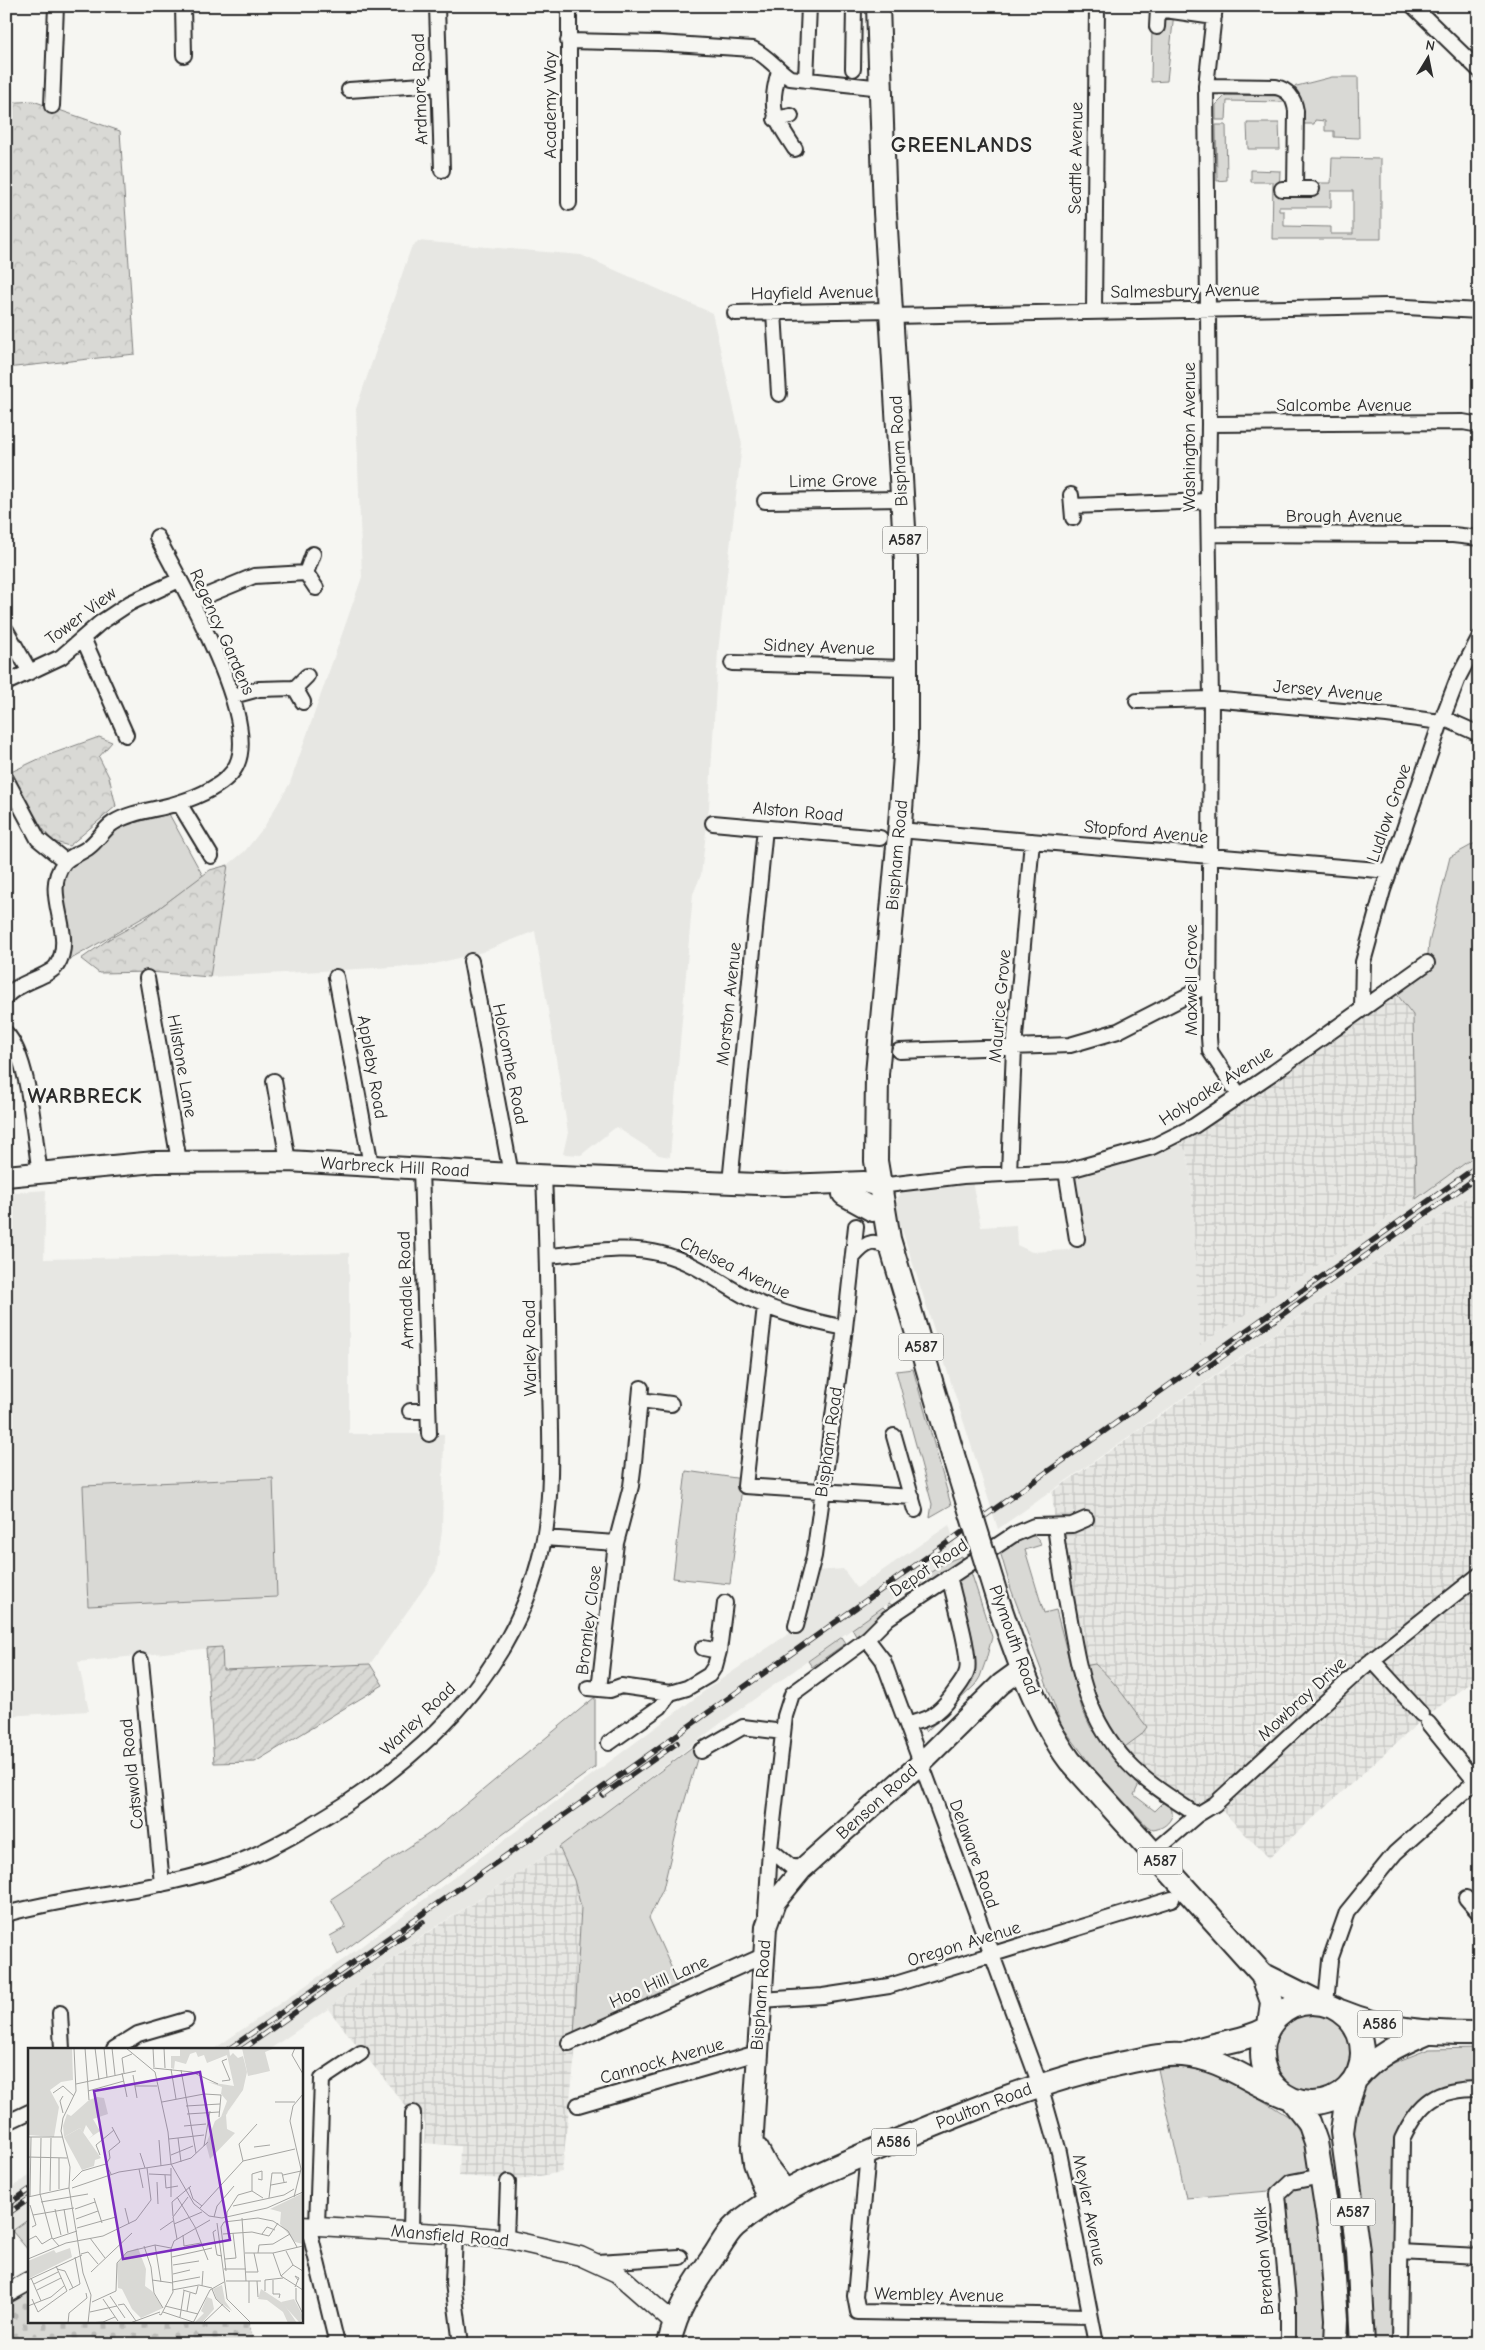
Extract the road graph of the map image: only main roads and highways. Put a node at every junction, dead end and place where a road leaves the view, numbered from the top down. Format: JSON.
{"nodes":[{"id":1,"x":878,"y":6,"type":"edge"},
{"id":2,"x":6,"y":1176,"type":"edge"},
{"id":3,"x":865,"y":1194,"type":"junction"},
{"id":4,"x":1012,"y":1644,"type":"junction"},
{"id":5,"x":1023,"y":1668,"type":"junction"},
{"id":6,"x":1000,"y":1684,"type":"junction"},
{"id":7,"x":766,"y":1927,"type":"joint"},
{"id":8,"x":1262,"y":1974,"type":"junction"},
{"id":9,"x":1327,"y":2005,"type":"junction"},
{"id":10,"x":1268,"y":2027,"type":"junction"},
{"id":11,"x":1426,"y":2033,"type":"junction"},
{"id":12,"x":1479,"y":2033,"type":"edge"},
{"id":13,"x":1183,"y":2055,"type":"junction"},
{"id":14,"x":1355,"y":2081,"type":"junction"},
{"id":15,"x":1288,"y":2098,"type":"junction"},
{"id":16,"x":777,"y":2196,"type":"junction"},
{"id":17,"x":671,"y":2333,"type":"edge"},
{"id":18,"x":1336,"y":2344,"type":"edge"},
{"id":19,"x":1363,"y":2344,"type":"edge"}],
"edges":[{"from":1,"to":3,"type":"main road","name":"Bispham Road","number":"A587"},
{"from":2,"to":3,"type":"main road","name":"Warbreck Hill Road"},
{"from":3,"to":4,"type":"main road","name":"Plymouth Road","number":"A587","bridge":true},
{"from":4,"to":5,"type":"main road","name":"Plymouth Road","number":"A587"},
{"from":4,"to":6,"type":"main road","name":"Benson Road"},
{"from":5,"to":6,"type":"main road","name":"Benson Road"},
{"from":5,"to":8,"type":"main road","name":"Plymouth Road","number":"A587"},
{"from":6,"to":7,"type":"main road","name":"Benson Road"},
{"from":7,"to":16,"type":"main road","name":"Bispham Road"},
{"from":8,"to":9,"type":"main road","name":"Plymouth Road","number":"A587"},
{"from":8,"to":10,"type":"main road","name":"Plymouth Road","number":"A587"},
{"from":9,"to":10,"type":"main road"},
{"from":9,"to":11,"type":"main road","number":"A586"},
{"from":9,"to":14,"type":"main road"},
{"from":10,"to":13,"type":"main road","name":"Poulton Road","number":"A586"},
{"from":10,"to":15,"type":"main road"},
{"from":11,"to":12,"type":"main road","number":"A586"},
{"from":11,"to":14,"type":"main road","number":"A586"},
{"from":13,"to":15,"type":"main road","name":"Poulton Road","number":"A586"},
{"from":13,"to":16,"type":"main road","name":"Poulton Road","number":"A586"},
{"from":14,"to":15,"type":"main road"},
{"from":14,"to":19,"type":"main road","number":"A587"},
{"from":15,"to":18,"type":"main road","number":"A587"},
{"from":16,"to":17,"type":"main road","number":"A586"}]}
